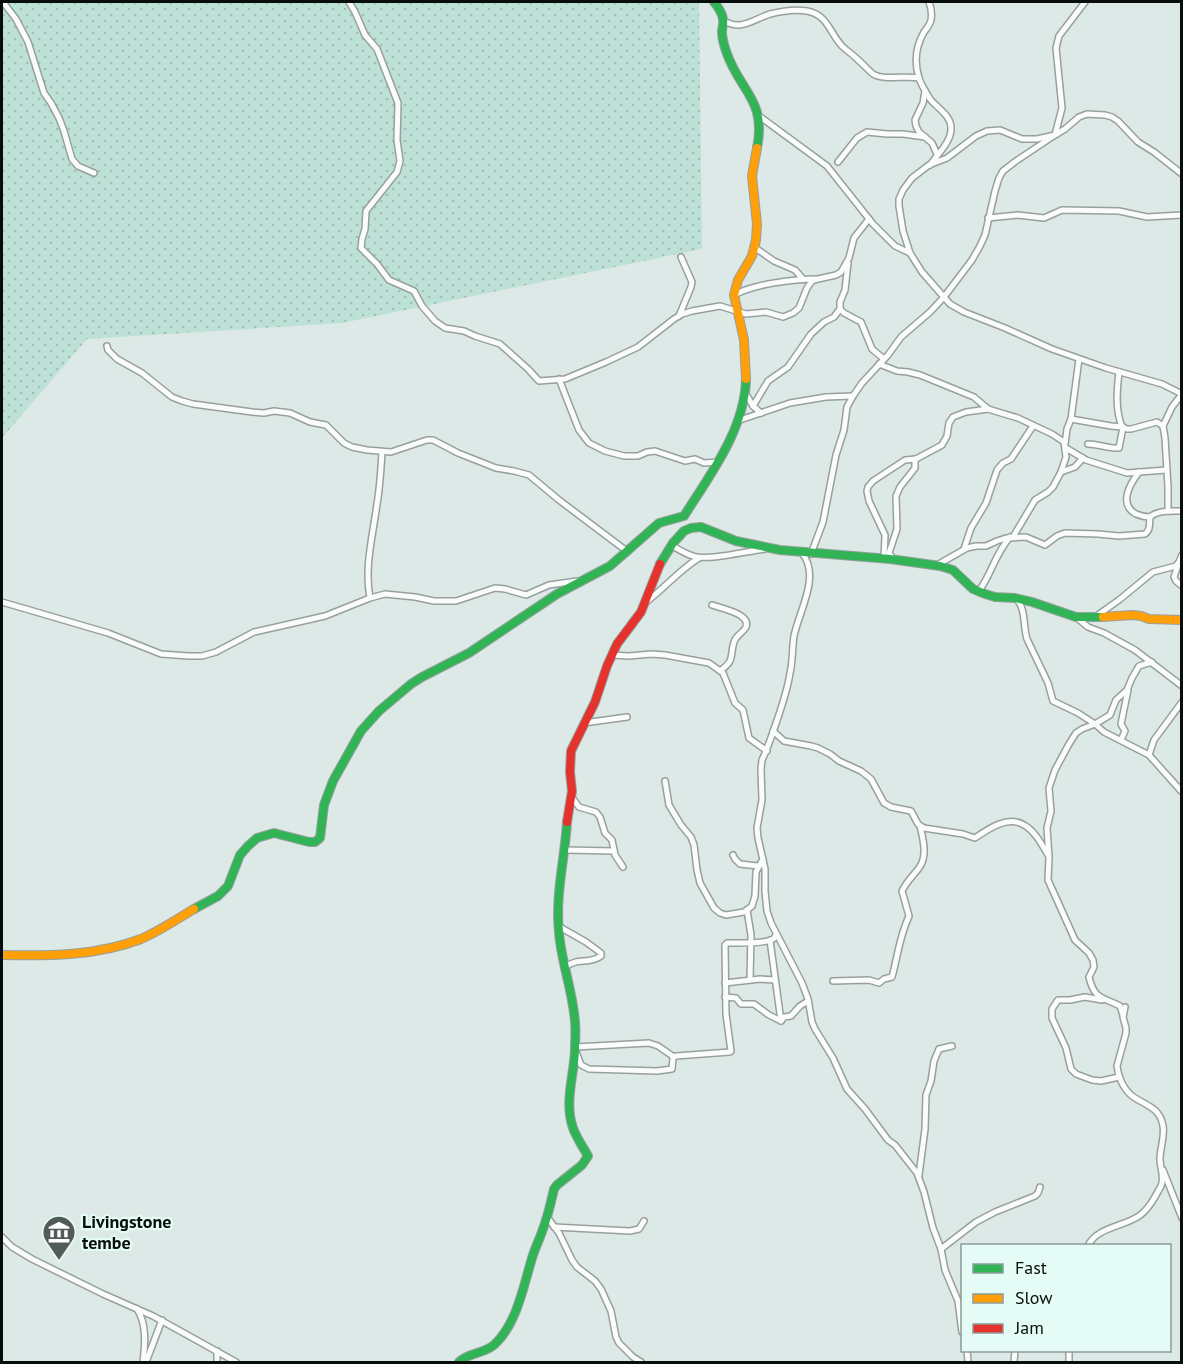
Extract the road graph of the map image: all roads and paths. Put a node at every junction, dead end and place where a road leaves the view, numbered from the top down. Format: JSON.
{"nodes":[{"id":1,"x":3,"y":2,"type":"edge"},
{"id":2,"x":349,"y":2,"type":"edge"},
{"id":3,"x":714,"y":2,"type":"edge"},
{"id":4,"x":929,"y":2,"type":"edge"},
{"id":5,"x":1085,"y":2,"type":"edge"},
{"id":6,"x":723,"y":20,"type":"junction"},
{"id":7,"x":919,"y":78,"type":"junction"},
{"id":8,"x":925,"y":91,"type":"junction"},
{"id":9,"x":759,"y":116,"type":"junction"},
{"id":10,"x":1055,"y":135,"type":"junction"},
{"id":11,"x":925,"y":137,"type":"junction"},
{"id":12,"x":937,"y":154,"type":"junction"},
{"id":13,"x":838,"y":162,"type":"dead end"},
{"id":14,"x":929,"y":165,"type":"junction"},
{"id":15,"x":94,"y":173,"type":"dead end"},
{"id":16,"x":1182,"y":174,"type":"edge"},
{"id":17,"x":1182,"y":215,"type":"edge"},
{"id":18,"x":988,"y":218,"type":"junction"},
{"id":19,"x":869,"y":219,"type":"junction"},
{"id":20,"x":754,"y":247,"type":"junction"},
{"id":21,"x":910,"y":253,"type":"junction"},
{"id":22,"x":681,"y":257,"type":"dead end"},
{"id":23,"x":849,"y":258,"type":"junction"},
{"id":24,"x":803,"y":279,"type":"junction"},
{"id":25,"x":819,"y":279,"type":"junction"},
{"id":26,"x":734,"y":295,"type":"junction"},
{"id":27,"x":944,"y":297,"type":"junction"},
{"id":28,"x":840,"y":309,"type":"junction"},
{"id":29,"x":737,"y":311,"type":"junction"},
{"id":30,"x":679,"y":316,"type":"junction"},
{"id":31,"x":107,"y":346,"type":"dead end"},
{"id":32,"x":884,"y":359,"type":"junction"},
{"id":33,"x":1079,"y":359,"type":"junction"},
{"id":34,"x":879,"y":364,"type":"junction"},
{"id":35,"x":1119,"y":372,"type":"junction"},
{"id":36,"x":559,"y":379,"type":"junction"},
{"id":37,"x":745,"y":392,"type":"junction"},
{"id":38,"x":1182,"y":394,"type":"edge"},
{"id":39,"x":853,"y":396,"type":"junction"},
{"id":40,"x":753,"y":406,"type":"junction"},
{"id":41,"x":988,"y":409,"type":"junction"},
{"id":42,"x":761,"y":413,"type":"junction"},
{"id":43,"x":1071,"y":419,"type":"junction"},
{"id":44,"x":737,"y":421,"type":"junction"},
{"id":45,"x":1033,"y":426,"type":"junction"},
{"id":46,"x":1163,"y":426,"type":"junction"},
{"id":47,"x":1123,"y":427,"type":"junction"},
{"id":48,"x":1088,"y":444,"type":"dead end"},
{"id":49,"x":1065,"y":446,"type":"junction"},
{"id":50,"x":382,"y":452,"type":"junction"},
{"id":51,"x":1083,"y":458,"type":"junction"},
{"id":52,"x":915,"y":459,"type":"junction"},
{"id":53,"x":717,"y":462,"type":"junction"},
{"id":54,"x":1166,"y":470,"type":"junction"},
{"id":55,"x":1061,"y":472,"type":"junction"},
{"id":56,"x":1139,"y":472,"type":"junction"},
{"id":57,"x":1168,"y":511,"type":"junction"},
{"id":58,"x":1182,"y":511,"type":"edge"},
{"id":59,"x":1150,"y":517,"type":"junction"},
{"id":60,"x":1012,"y":537,"type":"junction"},
{"id":61,"x":671,"y":545,"type":"junction"},
{"id":62,"x":770,"y":548,"type":"junction"},
{"id":63,"x":964,"y":549,"type":"junction"},
{"id":64,"x":628,"y":552,"type":"junction"},
{"id":65,"x":806,"y":553,"type":"junction"},
{"id":66,"x":700,"y":558,"type":"junction"},
{"id":67,"x":884,"y":559,"type":"junction"},
{"id":68,"x":1180,"y":559,"type":"edge"},
{"id":69,"x":894,"y":560,"type":"junction"},
{"id":70,"x":936,"y":566,"type":"junction"},
{"id":71,"x":582,"y":581,"type":"junction"},
{"id":72,"x":1182,"y":586,"type":"edge"},
{"id":73,"x":979,"y":591,"type":"junction"},
{"id":74,"x":370,"y":598,"type":"junction"},
{"id":75,"x":1015,"y":598,"type":"junction"},
{"id":76,"x":2,"y":602,"type":"edge"},
{"id":77,"x":646,"y":602,"type":"junction"},
{"id":78,"x":712,"y":605,"type":"dead end"},
{"id":79,"x":1076,"y":617,"type":"junction"},
{"id":80,"x":1095,"y":617,"type":"junction"},
{"id":81,"x":1182,"y":621,"type":"edge"},
{"id":82,"x":612,"y":655,"type":"junction"},
{"id":83,"x":1152,"y":662,"type":"junction"},
{"id":84,"x":720,"y":671,"type":"junction"},
{"id":85,"x":1129,"y":685,"type":"junction"},
{"id":86,"x":1182,"y":687,"type":"edge"},
{"id":87,"x":1182,"y":702,"type":"edge"},
{"id":88,"x":627,"y":717,"type":"dead end"},
{"id":89,"x":584,"y":723,"type":"junction"},
{"id":90,"x":1095,"y":723,"type":"junction"},
{"id":91,"x":773,"y":730,"type":"junction"},
{"id":92,"x":1120,"y":740,"type":"junction"},
{"id":93,"x":767,"y":751,"type":"junction"},
{"id":94,"x":1149,"y":755,"type":"junction"},
{"id":95,"x":665,"y":781,"type":"dead end"},
{"id":96,"x":1182,"y":792,"type":"edge"},
{"id":97,"x":571,"y":796,"type":"junction"},
{"id":98,"x":920,"y":826,"type":"junction"},
{"id":99,"x":565,"y":850,"type":"junction"},
{"id":100,"x":614,"y":851,"type":"junction"},
{"id":101,"x":733,"y":855,"type":"dead end"},
{"id":102,"x":1049,"y":857,"type":"junction"},
{"id":103,"x":763,"y":859,"type":"junction"},
{"id":104,"x":758,"y":866,"type":"junction"},
{"id":105,"x":622,"y":867,"type":"dead end"},
{"id":106,"x":747,"y":910,"type":"junction"},
{"id":107,"x":558,"y":926,"type":"junction"},
{"id":108,"x":776,"y":935,"type":"junction"},
{"id":109,"x":770,"y":940,"type":"junction"},
{"id":110,"x":751,"y":943,"type":"junction"},
{"id":111,"x":2,"y":955,"type":"edge"},
{"id":112,"x":566,"y":967,"type":"junction"},
{"id":113,"x":750,"y":980,"type":"junction"},
{"id":114,"x":775,"y":980,"type":"junction"},
{"id":115,"x":833,"y":981,"type":"dead end"},
{"id":116,"x":725,"y":983,"type":"junction"},
{"id":117,"x":725,"y":997,"type":"junction"},
{"id":118,"x":1107,"y":1000,"type":"junction"},
{"id":119,"x":808,"y":1001,"type":"junction"},
{"id":120,"x":1125,"y":1007,"type":"dead end"},
{"id":121,"x":1124,"y":1015,"type":"junction"},
{"id":122,"x":781,"y":1021,"type":"junction"},
{"id":123,"x":952,"y":1047,"type":"dead end"},
{"id":124,"x":575,"y":1049,"type":"junction"},
{"id":125,"x":674,"y":1057,"type":"junction"},
{"id":126,"x":1119,"y":1077,"type":"junction"},
{"id":127,"x":1160,"y":1163,"type":"junction"},
{"id":128,"x":919,"y":1176,"type":"junction"},
{"id":129,"x":1040,"y":1187,"type":"dead end"},
{"id":130,"x":548,"y":1217,"type":"junction"},
{"id":131,"x":1182,"y":1218,"type":"edge"},
{"id":132,"x":644,"y":1221,"type":"dead end"},
{"id":133,"x":554,"y":1227,"type":"junction"},
{"id":134,"x":2,"y":1237,"type":"edge"},
{"id":135,"x":1088,"y":1244,"type":"edge"},
{"id":136,"x":941,"y":1249,"type":"junction"},
{"id":137,"x":137,"y":1309,"type":"junction"},
{"id":138,"x":162,"y":1320,"type":"junction"},
{"id":139,"x":961,"y":1320,"type":"edge"},
{"id":140,"x":217,"y":1351,"type":"junction"},
{"id":141,"x":145,"y":1362,"type":"edge"},
{"id":142,"x":217,"y":1362,"type":"edge"},
{"id":143,"x":236,"y":1362,"type":"edge"},
{"id":144,"x":459,"y":1362,"type":"edge"},
{"id":145,"x":641,"y":1362,"type":"edge"}],
"edges":[{"from":1,"to":15,"type":"street"},
{"from":2,"to":36,"type":"street"},
{"from":3,"to":6,"type":"street"},
{"from":4,"to":7,"type":"street"},
{"from":5,"to":10,"type":"street"},
{"from":6,"to":7,"type":"street"},
{"from":6,"to":9,"type":"street"},
{"from":7,"to":8,"type":"street"},
{"from":8,"to":11,"type":"street"},
{"from":8,"to":12,"type":"street"},
{"from":9,"to":19,"type":"street"},
{"from":9,"to":20,"type":"street"},
{"from":10,"to":14,"type":"street"},
{"from":10,"to":16,"type":"street"},
{"from":10,"to":18,"type":"street"},
{"from":11,"to":12,"type":"street"},
{"from":11,"to":13,"type":"street"},
{"from":12,"to":14,"type":"street"},
{"from":14,"to":21,"type":"street"},
{"from":17,"to":18,"type":"street"},
{"from":18,"to":27,"type":"street"},
{"from":19,"to":21,"type":"street"},
{"from":19,"to":23,"type":"street"},
{"from":20,"to":24,"type":"street"},
{"from":20,"to":26,"type":"street"},
{"from":21,"to":27,"type":"street"},
{"from":22,"to":30,"type":"street"},
{"from":23,"to":25,"type":"street"},
{"from":23,"to":28,"type":"street"},
{"from":24,"to":25,"type":"street"},
{"from":24,"to":26,"type":"street"},
{"from":25,"to":29,"type":"street"},
{"from":26,"to":29,"type":"street"},
{"from":27,"to":32,"type":"street"},
{"from":27,"to":33,"type":"street"},
{"from":28,"to":32,"type":"street"},
{"from":28,"to":40,"type":"street"},
{"from":29,"to":30,"type":"street"},
{"from":29,"to":37,"type":"street"},
{"from":30,"to":36,"type":"street"},
{"from":31,"to":50,"type":"street"},
{"from":32,"to":34,"type":"street"},
{"from":33,"to":35,"type":"street"},
{"from":33,"to":43,"type":"street"},
{"from":34,"to":39,"type":"street"},
{"from":34,"to":41,"type":"street"},
{"from":35,"to":38,"type":"street"},
{"from":35,"to":47,"type":"street"},
{"from":36,"to":53,"type":"street"},
{"from":37,"to":40,"type":"street"},
{"from":37,"to":44,"type":"street"},
{"from":38,"to":46,"type":"street"},
{"from":39,"to":42,"type":"street"},
{"from":39,"to":65,"type":"street"},
{"from":40,"to":42,"type":"street"},
{"from":41,"to":45,"type":"street"},
{"from":41,"to":52,"type":"street"},
{"from":42,"to":44,"type":"street"},
{"from":43,"to":47,"type":"street"},
{"from":43,"to":49,"type":"street"},
{"from":44,"to":53,"type":"street"},
{"from":45,"to":49,"type":"street"},
{"from":45,"to":63,"type":"street"},
{"from":46,"to":47,"type":"street"},
{"from":46,"to":54,"type":"street"},
{"from":47,"to":48,"type":"street"},
{"from":49,"to":51,"type":"street"},
{"from":49,"to":55,"type":"street"},
{"from":50,"to":64,"type":"street"},
{"from":50,"to":74,"type":"street"},
{"from":51,"to":55,"type":"street"},
{"from":51,"to":56,"type":"street"},
{"from":52,"to":67,"type":"street"},
{"from":52,"to":69,"type":"street"},
{"from":53,"to":64,"type":"street"},
{"from":54,"to":56,"type":"street"},
{"from":54,"to":57,"type":"street"},
{"from":55,"to":60,"type":"street"},
{"from":56,"to":59,"type":"street"},
{"from":57,"to":58,"type":"street"},
{"from":57,"to":59,"type":"street"},
{"from":59,"to":60,"type":"street"},
{"from":60,"to":63,"type":"street"},
{"from":60,"to":73,"type":"street"},
{"from":61,"to":62,"type":"street"},
{"from":61,"to":66,"type":"street"},
{"from":61,"to":77,"type":"street"},
{"from":62,"to":65,"type":"street"},
{"from":62,"to":66,"type":"street"},
{"from":63,"to":70,"type":"street"},
{"from":64,"to":71,"type":"street"},
{"from":65,"to":67,"type":"street"},
{"from":65,"to":91,"type":"street"},
{"from":66,"to":77,"type":"street"},
{"from":67,"to":69,"type":"street"},
{"from":68,"to":72,"type":"street"},
{"from":68,"to":80,"type":"street"},
{"from":69,"to":70,"type":"street"},
{"from":70,"to":73,"type":"street"},
{"from":71,"to":74,"type":"street"},
{"from":71,"to":111,"type":"street"},
{"from":73,"to":75,"type":"street"},
{"from":74,"to":76,"type":"street"},
{"from":75,"to":79,"type":"street"},
{"from":75,"to":90,"type":"street"},
{"from":77,"to":82,"type":"street"},
{"from":78,"to":84,"type":"street"},
{"from":79,"to":80,"type":"street"},
{"from":79,"to":83,"type":"street"},
{"from":80,"to":81,"type":"street"},
{"from":82,"to":84,"type":"street"},
{"from":82,"to":89,"type":"street"},
{"from":83,"to":85,"type":"street"},
{"from":83,"to":86,"type":"street"},
{"from":84,"to":93,"type":"street"},
{"from":85,"to":90,"type":"street"},
{"from":85,"to":92,"type":"street"},
{"from":87,"to":94,"type":"street"},
{"from":88,"to":89,"type":"street"},
{"from":89,"to":97,"type":"street"},
{"from":90,"to":92,"type":"street"},
{"from":90,"to":102,"type":"street"},
{"from":91,"to":93,"type":"street"},
{"from":91,"to":98,"type":"street"},
{"from":92,"to":94,"type":"street"},
{"from":93,"to":103,"type":"street"},
{"from":94,"to":96,"type":"street"},
{"from":95,"to":106,"type":"street"},
{"from":97,"to":99,"type":"street"},
{"from":97,"to":100,"type":"street"},
{"from":98,"to":102,"type":"street"},
{"from":98,"to":115,"type":"street"},
{"from":99,"to":100,"type":"street"},
{"from":99,"to":107,"type":"street"},
{"from":100,"to":105,"type":"street"},
{"from":101,"to":104,"type":"street"},
{"from":102,"to":118,"type":"street"},
{"from":103,"to":104,"type":"street"},
{"from":103,"to":108,"type":"street"},
{"from":104,"to":106,"type":"street"},
{"from":106,"to":110,"type":"street"},
{"from":107,"to":112,"type":"street"},
{"from":107,"to":112,"type":"street"},
{"from":108,"to":109,"type":"street"},
{"from":108,"to":119,"type":"street"},
{"from":109,"to":110,"type":"street"},
{"from":109,"to":114,"type":"street"},
{"from":110,"to":113,"type":"street"},
{"from":110,"to":116,"type":"street"},
{"from":112,"to":124,"type":"street"},
{"from":113,"to":114,"type":"street"},
{"from":113,"to":116,"type":"street"},
{"from":114,"to":122,"type":"street"},
{"from":116,"to":117,"type":"street"},
{"from":117,"to":122,"type":"street"},
{"from":117,"to":125,"type":"street"},
{"from":118,"to":121,"type":"street"},
{"from":118,"to":126,"type":"street"},
{"from":119,"to":122,"type":"street"},
{"from":119,"to":128,"type":"street"},
{"from":120,"to":121,"type":"street"},
{"from":121,"to":126,"type":"street"},
{"from":123,"to":128,"type":"street"},
{"from":124,"to":125,"type":"street"},
{"from":124,"to":125,"type":"street"},
{"from":124,"to":130,"type":"street"},
{"from":126,"to":127,"type":"street"},
{"from":127,"to":131,"type":"street"},
{"from":127,"to":135,"type":"street"},
{"from":128,"to":136,"type":"street"},
{"from":129,"to":136,"type":"street"},
{"from":130,"to":133,"type":"street"},
{"from":130,"to":144,"type":"street"},
{"from":132,"to":133,"type":"street"},
{"from":133,"to":145,"type":"street"},
{"from":134,"to":137,"type":"street"},
{"from":136,"to":139,"type":"street"},
{"from":137,"to":138,"type":"street"},
{"from":137,"to":141,"type":"street"},
{"from":138,"to":140,"type":"street"},
{"from":138,"to":141,"type":"street"},
{"from":140,"to":142,"type":"street"},
{"from":140,"to":143,"type":"street"}]}
